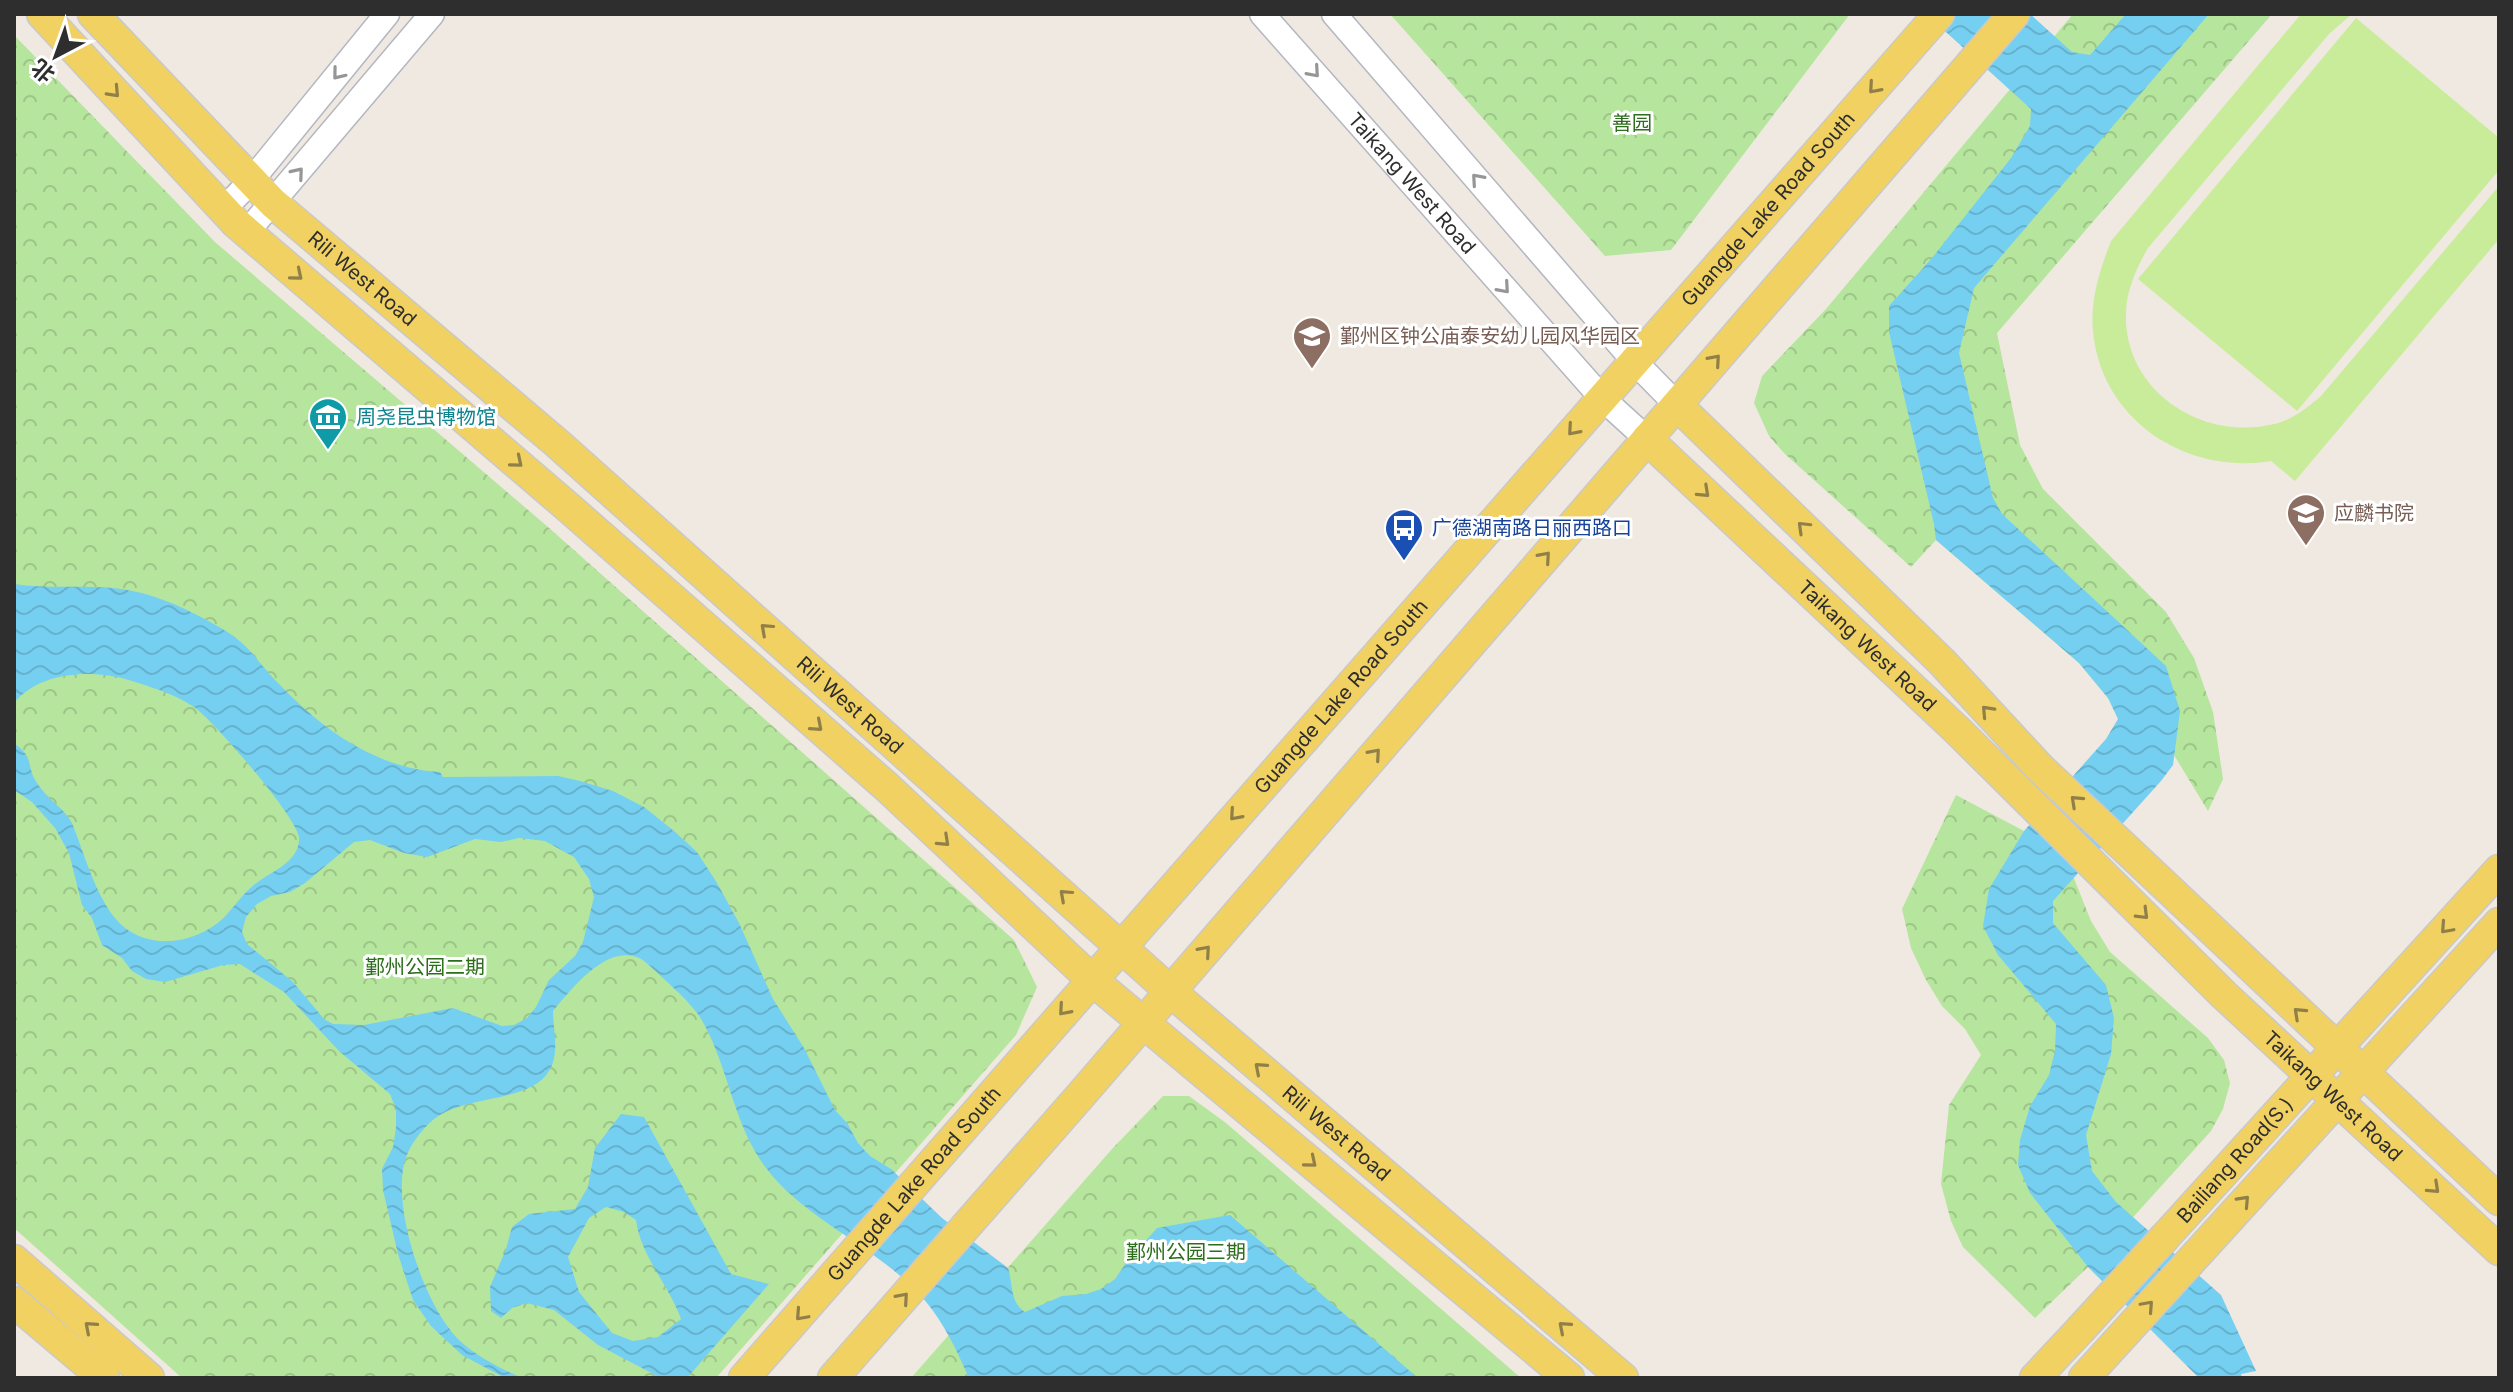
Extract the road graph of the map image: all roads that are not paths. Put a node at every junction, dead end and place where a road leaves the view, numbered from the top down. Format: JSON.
{"nodes":[{"id":1,"x":42,"y":14,"type":"edge"},
{"id":2,"x":93,"y":14,"type":"edge"},
{"id":3,"x":387,"y":14,"type":"edge"},
{"id":4,"x":432,"y":14,"type":"edge"},
{"id":5,"x":1262,"y":14,"type":"edge"},
{"id":6,"x":1334,"y":14,"type":"edge"},
{"id":7,"x":2014,"y":14,"type":"edge"},
{"id":8,"x":1932,"y":22,"type":"edge"},
{"id":9,"x":251,"y":181,"type":"junction"},
{"id":10,"x":273,"y":203,"type":"junction"},
{"id":11,"x":223,"y":210,"type":"junction"},
{"id":12,"x":247,"y":232,"type":"junction"},
{"id":13,"x":1634,"y":361,"type":"junction"},
{"id":14,"x":1602,"y":398,"type":"junction"},
{"id":15,"x":1677,"y":405,"type":"junction"},
{"id":16,"x":1647,"y":439,"type":"junction"},
{"id":17,"x":2499,"y":870,"type":"edge"},
{"id":18,"x":2499,"y":923,"type":"edge"},
{"id":19,"x":1121,"y":945,"type":"junction"},
{"id":20,"x":1091,"y":979,"type":"junction"},
{"id":21,"x":1170,"y":991,"type":"junction"},
{"id":22,"x":1143,"y":1023,"type":"junction"},
{"id":23,"x":2337,"y":1048,"type":"junction"},
{"id":24,"x":2363,"y":1072,"type":"junction"},
{"id":25,"x":2312,"y":1076,"type":"junction"},
{"id":26,"x":2337,"y":1099,"type":"junction"},
{"id":27,"x":2499,"y":1200,"type":"edge"},
{"id":28,"x":2499,"y":1250,"type":"edge"},
{"id":29,"x":14,"y":1260,"type":"edge"},
{"id":30,"x":14,"y":1302,"type":"edge"},
{"id":31,"x":104,"y":1378,"type":"edge"},
{"id":32,"x":149,"y":1378,"type":"edge"},
{"id":33,"x":744,"y":1378,"type":"edge"},
{"id":34,"x":833,"y":1378,"type":"edge"},
{"id":35,"x":1569,"y":1378,"type":"edge"},
{"id":36,"x":1623,"y":1378,"type":"edge"},
{"id":37,"x":2035,"y":1378,"type":"edge"},
{"id":38,"x":2084,"y":1378,"type":"edge"}],
"edges":[{"from":1,"to":11,"type":"main road","name":"Rili West Road","one_way":true},
{"from":2,"to":9,"type":"main road","name":"Rili West Road"},
{"from":3,"to":9,"type":"street","one_way":true},
{"from":10,"to":4,"type":"street","one_way":true},
{"from":5,"to":14,"type":"street","name":"Taikang West Road","one_way":true},
{"from":13,"to":6,"type":"street","name":"Taikang West Road","one_way":true},
{"from":15,"to":7,"type":"main road","one_way":true},
{"from":8,"to":13,"type":"main road","name":"Guangde Lake Road South","one_way":true},
{"from":9,"to":10,"type":"main road","name":"Rili West Road"},
{"from":9,"to":11,"type":"street"},
{"from":10,"to":12,"type":"street"},
{"from":19,"to":10,"type":"main road","name":"Rili West Road","one_way":true},
{"from":11,"to":12,"type":"main road","name":"Rili West Road"},
{"from":12,"to":20,"type":"main road","name":"Rili West Road","one_way":true},
{"from":13,"to":14,"type":"main road","name":"Guangde Lake Road South"},
{"from":13,"to":15,"type":"street","name":"Taikang West Road"},
{"from":14,"to":16,"type":"street","name":"Taikang West Road"},
{"from":14,"to":19,"type":"main road","name":"Guangde Lake Road South","one_way":true},
{"from":15,"to":16,"type":"main road"},
{"from":23,"to":15,"type":"main road","name":"Taikang West Road","one_way":true},
{"from":21,"to":16,"type":"main road","one_way":true},
{"from":16,"to":25,"type":"main road","name":"Taikang West Road","one_way":true},
{"from":17,"to":23,"type":"main road","name":"Bailiang Road(S.)","one_way":true},
{"from":18,"to":24,"type":"main road","name":"Bailiang Road(S.)"},
{"from":19,"to":20,"type":"main road","name":"Guangde Lake Road South"},
{"from":19,"to":21,"type":"main road","name":"Rili West Road"},
{"from":20,"to":22,"type":"main road","name":"Rili West Road"},
{"from":20,"to":33,"type":"main road","name":"Guangde Lake Road South","one_way":true},
{"from":21,"to":22,"type":"main road"},
{"from":36,"to":21,"type":"main road","name":"Rili West Road","one_way":true},
{"from":34,"to":22,"type":"main road","one_way":true},
{"from":22,"to":35,"type":"main road","name":"Rili West Road","one_way":true},
{"from":23,"to":24,"type":"main road","name":"Taikang West Road"},
{"from":23,"to":25,"type":"main road","name":"Bailiang Road(S.)"},
{"from":24,"to":26,"type":"main road","name":"Bailiang Road(S.)"},
{"from":24,"to":27,"type":"main road","name":"Taikang West Road"},
{"from":25,"to":26,"type":"main road","name":"Taikang West Road"},
{"from":25,"to":37,"type":"main road","name":"Bailiang Road(S.)","bridge":true},
{"from":26,"to":28,"type":"main road","name":"Taikang West Road","one_way":true},
{"from":38,"to":26,"type":"main road","name":"Bailiang Road(S.)","one_way":true},
{"from":32,"to":29,"type":"main road","one_way":true},
{"from":30,"to":31,"type":"main road"}]}
